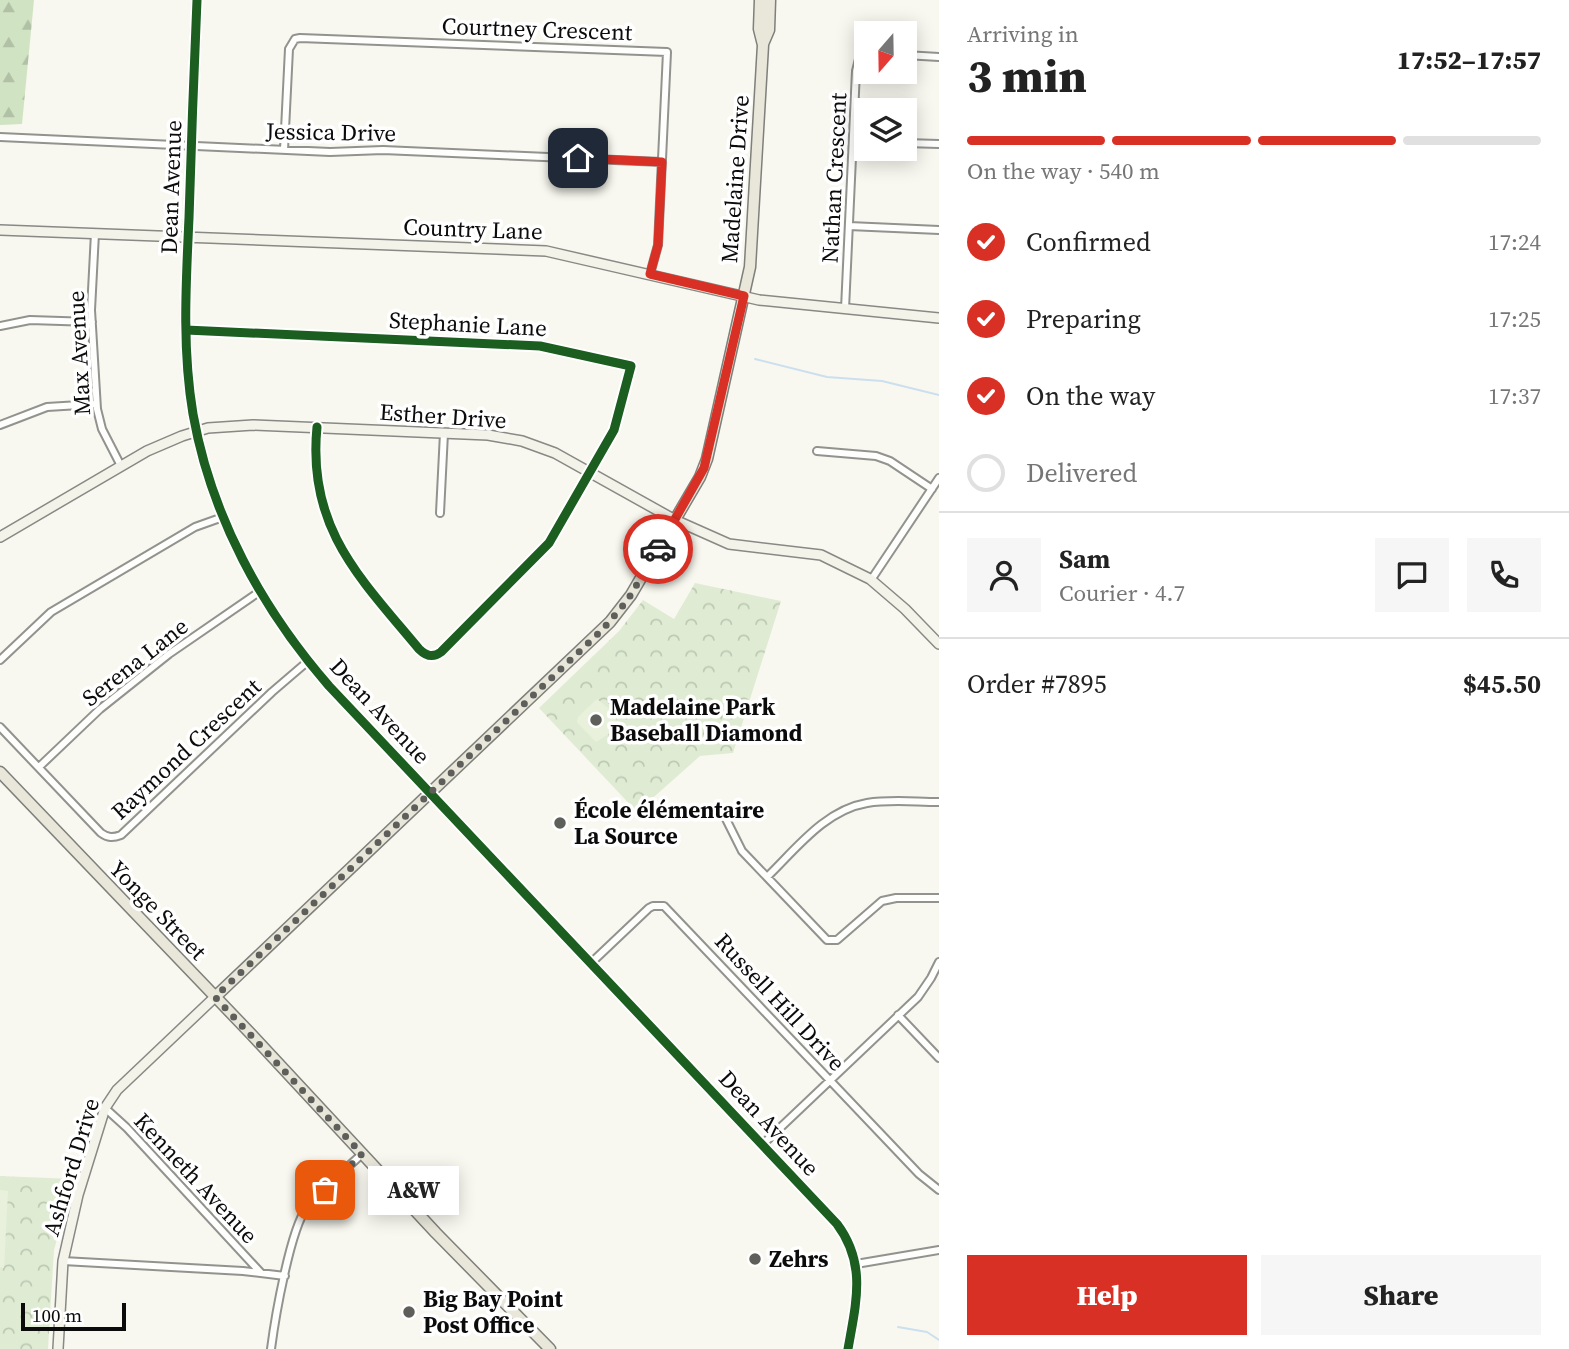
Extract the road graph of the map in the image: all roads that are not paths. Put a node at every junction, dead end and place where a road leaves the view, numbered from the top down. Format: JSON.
{"nodes":[{"id":1,"x":197,"y":0,"type":"edge"},
{"id":2,"x":760,"y":0,"type":"edge"},
{"id":3,"x":770,"y":0,"type":"edge"},
{"id":4,"x":763,"y":45,"type":"junction"},
{"id":5,"x":917,"y":56,"type":"edge"},
{"id":6,"x":939,"y":57,"type":"edge"},
{"id":7,"x":856,"y":84,"type":"edge"},
{"id":8,"x":0,"y":137,"type":"edge"},
{"id":9,"x":853,"y":141,"type":"joint"},
{"id":10,"x":917,"y":144,"type":"edge"},
{"id":11,"x":939,"y":145,"type":"edge"},
{"id":12,"x":191,"y":146,"type":"junction"},
{"id":13,"x":284,"y":150,"type":"junction"},
{"id":14,"x":662,"y":162,"type":"junction"},
{"id":15,"x":849,"y":226,"type":"junction"},
{"id":16,"x":0,"y":230,"type":"edge"},
{"id":17,"x":939,"y":230,"type":"edge"},
{"id":18,"x":95,"y":233,"type":"junction"},
{"id":19,"x":188,"y":237,"type":"junction"},
{"id":20,"x":650,"y":274,"type":"junction"},
{"id":21,"x":744,"y":296,"type":"junction"},
{"id":22,"x":845,"y":309,"type":"junction"},
{"id":23,"x":939,"y":318,"type":"edge"},
{"id":24,"x":92,"y":322,"type":"junction"},
{"id":25,"x":0,"y":326,"type":"edge"},
{"id":26,"x":186,"y":330,"type":"junction"},
{"id":27,"x":96,"y":404,"type":"junction"},
{"id":28,"x":0,"y":425,"type":"edge"},
{"id":29,"x":317,"y":427,"type":"junction"},
{"id":30,"x":197,"y":431,"type":"junction"},
{"id":31,"x":444,"y":433,"type":"junction"},
{"id":32,"x":817,"y":451,"type":"dead end"},
{"id":33,"x":121,"y":466,"type":"junction"},
{"id":34,"x":590,"y":472,"type":"junction"},
{"id":35,"x":939,"y":478,"type":"edge"},
{"id":36,"x":932,"y":489,"type":"junction"},
{"id":37,"x":440,"y":513,"type":"dead end"},
{"id":38,"x":223,"y":517,"type":"junction"},
{"id":39,"x":675,"y":520,"type":"junction"},
{"id":40,"x":0,"y":537,"type":"edge"},
{"id":41,"x":870,"y":580,"type":"junction"},
{"id":42,"x":259,"y":592,"type":"junction"},
{"id":43,"x":939,"y":644,"type":"edge"},
{"id":44,"x":0,"y":660,"type":"edge"},
{"id":45,"x":307,"y":662,"type":"junction"},
{"id":46,"x":0,"y":727,"type":"edge"},
{"id":47,"x":39,"y":767,"type":"junction"},
{"id":48,"x":0,"y":772,"type":"edge"},
{"id":49,"x":430,"y":793,"type":"junction"},
{"id":50,"x":939,"y":802,"type":"edge"},
{"id":51,"x":724,"y":815,"type":"dead end"},
{"id":52,"x":767,"y":877,"type":"junction"},
{"id":53,"x":939,"y":898,"type":"edge"},
{"id":54,"x":939,"y":962,"type":"edge"},
{"id":55,"x":591,"y":963,"type":"junction"},
{"id":56,"x":215,"y":997,"type":"junction"},
{"id":57,"x":898,"y":1015,"type":"junction"},
{"id":58,"x":939,"y":1058,"type":"edge"},
{"id":59,"x":830,"y":1080,"type":"junction"},
{"id":60,"x":105,"y":1108,"type":"junction"},
{"id":61,"x":762,"y":1144,"type":"junction"},
{"id":62,"x":362,"y":1154,"type":"junction"},
{"id":63,"x":939,"y":1190,"type":"edge"},
{"id":64,"x":939,"y":1250,"type":"edge"},
{"id":65,"x":63,"y":1261,"type":"junction"},
{"id":66,"x":856,"y":1264,"type":"junction"},
{"id":67,"x":261,"y":1273,"type":"junction"},
{"id":68,"x":285,"y":1276,"type":"junction"},
{"id":69,"x":58,"y":1349,"type":"edge"},
{"id":70,"x":271,"y":1349,"type":"edge"},
{"id":71,"x":550,"y":1349,"type":"edge"},
{"id":72,"x":848,"y":1349,"type":"edge"}],
"edges":[{"from":1,"to":12,"type":"street","name":"Dean Avenue"},
{"from":2,"to":4,"type":"main road","name":"Madelaine Drive"},
{"from":3,"to":4,"type":"main road","name":"Madelaine Drive"},
{"from":4,"to":21,"type":"main road","name":"Madelaine Drive"},
{"from":5,"to":6,"type":"street"},
{"from":7,"to":9,"type":"street","name":"Nathan Crescent"},
{"from":8,"to":12,"type":"street","name":"Jessica Drive"},
{"from":9,"to":15,"type":"street","name":"Nathan Crescent"},
{"from":10,"to":11,"type":"street"},
{"from":12,"to":13,"type":"street","name":"Jessica Drive"},
{"from":12,"to":19,"type":"street","name":"Dean Avenue"},
{"from":13,"to":14,"type":"street","name":"Jessica Drive"},
{"from":13,"to":14,"type":"street","name":"Courtney Crescent"},
{"from":14,"to":20,"type":"street","name":"Courtney Crescent"},
{"from":15,"to":17,"type":"street"},
{"from":15,"to":22,"type":"street","name":"Nathan Crescent"},
{"from":16,"to":18,"type":"street","name":"Country Lane"},
{"from":18,"to":19,"type":"street","name":"Country Lane"},
{"from":18,"to":24,"type":"street","name":"Max Avenue"},
{"from":19,"to":20,"type":"street","name":"Country Lane"},
{"from":19,"to":26,"type":"street","name":"Dean Avenue"},
{"from":20,"to":21,"type":"street","name":"Country Lane"},
{"from":21,"to":22,"type":"street","name":"Country Lane"},
{"from":21,"to":39,"type":"main road","name":"Madelaine Drive"},
{"from":22,"to":23,"type":"street","name":"Country Lane"},
{"from":24,"to":25,"type":"street"},
{"from":24,"to":27,"type":"street","name":"Max Avenue"},
{"from":26,"to":30,"type":"street","name":"Dean Avenue"},
{"from":26,"to":34,"type":"street","name":"Stephanie Lane"},
{"from":27,"to":28,"type":"street"},
{"from":27,"to":33,"type":"street","name":"Max Avenue"},
{"from":29,"to":30,"type":"street","name":"Esther Drive"},
{"from":29,"to":31,"type":"street","name":"Esther Drive"},
{"from":29,"to":34,"type":"street"},
{"from":30,"to":33,"type":"street","name":"Esther Drive"},
{"from":30,"to":38,"type":"street","name":"Dean Avenue"},
{"from":31,"to":34,"type":"street","name":"Esther Drive"},
{"from":31,"to":37,"type":"street"},
{"from":32,"to":36,"type":"street"},
{"from":33,"to":40,"type":"street","name":"Esther Drive"},
{"from":34,"to":39,"type":"street","name":"Esther Drive"},
{"from":35,"to":36,"type":"street"},
{"from":36,"to":41,"type":"street"},
{"from":38,"to":42,"type":"street","name":"Dean Avenue"},
{"from":38,"to":44,"type":"street"},
{"from":39,"to":41,"type":"street","name":"Esther Drive"},
{"from":39,"to":49,"type":"main road","name":"Madelaine Drive"},
{"from":41,"to":43,"type":"street","name":"Esther Drive"},
{"from":42,"to":45,"type":"street","name":"Dean Avenue"},
{"from":42,"to":47,"type":"street","name":"Serena Lane"},
{"from":45,"to":47,"type":"street","name":"Raymond Crescent"},
{"from":45,"to":49,"type":"street","name":"Dean Avenue"},
{"from":46,"to":47,"type":"street","name":"Raymond Crescent"},
{"from":48,"to":56,"type":"main road","name":"Yonge Street"},
{"from":49,"to":55,"type":"street","name":"Dean Avenue"},
{"from":49,"to":56,"type":"main road","name":"Madelaine Drive"},
{"from":50,"to":52,"type":"street"},
{"from":51,"to":52,"type":"street"},
{"from":52,"to":53,"type":"street"},
{"from":54,"to":57,"type":"street"},
{"from":55,"to":59,"type":"street","name":"Russell Hill Drive"},
{"from":55,"to":61,"type":"street","name":"Dean Avenue"},
{"from":56,"to":60,"type":"street","name":"Ashford Drive"},
{"from":56,"to":62,"type":"main road","name":"Yonge Street"},
{"from":57,"to":58,"type":"street"},
{"from":57,"to":59,"type":"street"},
{"from":59,"to":61,"type":"street"},
{"from":59,"to":63,"type":"street","name":"Russell Hill Drive"},
{"from":60,"to":65,"type":"street","name":"Ashford Drive"},
{"from":60,"to":67,"type":"street","name":"Kenneth Avenue"},
{"from":61,"to":66,"type":"street","name":"Dean Avenue"},
{"from":62,"to":68,"type":"street"},
{"from":62,"to":71,"type":"main road","name":"Yonge Street"},
{"from":64,"to":66,"type":"street"},
{"from":65,"to":67,"type":"street"},
{"from":65,"to":69,"type":"street","name":"Ashford Drive"},
{"from":66,"to":72,"type":"street","name":"Dean Avenue"},
{"from":67,"to":68,"type":"street"},
{"from":68,"to":70,"type":"street"}]}
